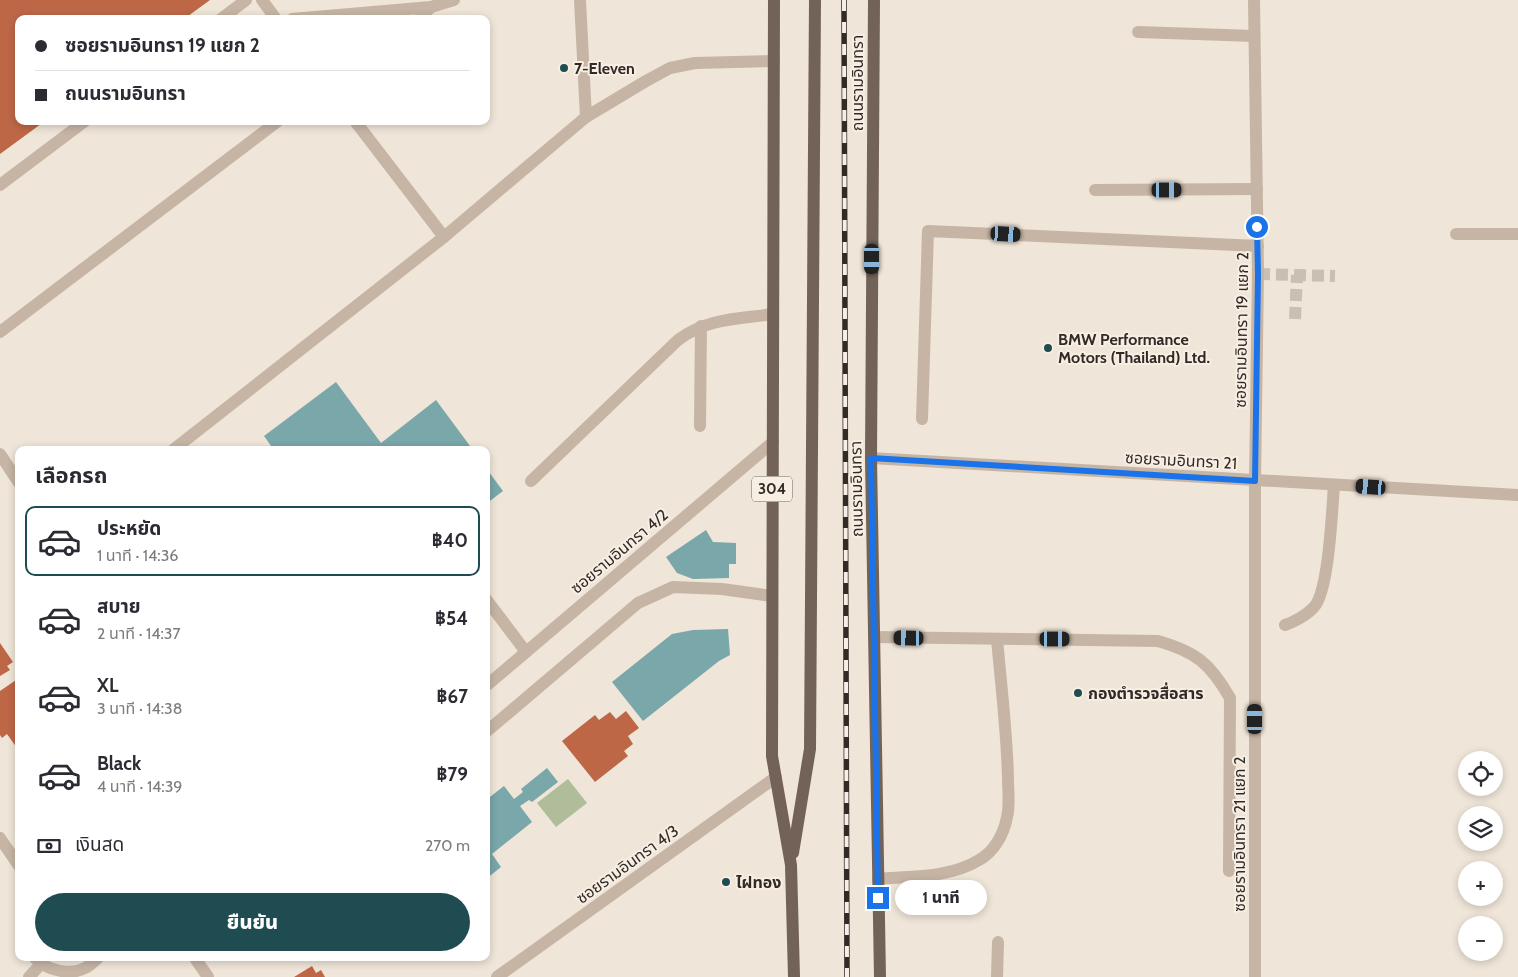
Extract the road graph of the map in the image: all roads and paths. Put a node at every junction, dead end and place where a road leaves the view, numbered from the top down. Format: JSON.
{"nodes":[{"id":1,"x":246,"y":0,"type":"edge"},
{"id":2,"x":262,"y":0,"type":"edge"},
{"id":3,"x":454,"y":0,"type":"edge"},
{"id":4,"x":580,"y":0,"type":"edge"},
{"id":5,"x":774,"y":0,"type":"edge"},
{"id":6,"x":815,"y":0,"type":"edge"},
{"id":7,"x":874,"y":0,"type":"edge"},
{"id":8,"x":1254,"y":0,"type":"edge"},
{"id":9,"x":431,"y":7,"type":"junction"},
{"id":10,"x":226,"y":15,"type":"edge"},
{"id":11,"x":273,"y":15,"type":"edge"},
{"id":12,"x":338,"y":15,"type":"edge"},
{"id":13,"x":423,"y":15,"type":"edge"},
{"id":14,"x":1138,"y":32,"type":"dead end"},
{"id":15,"x":1254,"y":36,"type":"junction"},
{"id":16,"x":774,"y":61,"type":"junction"},
{"id":17,"x":586,"y":117,"type":"junction"},
{"id":18,"x":80,"y":125,"type":"edge"},
{"id":19,"x":273,"y":125,"type":"edge"},
{"id":20,"x":358,"y":125,"type":"edge"},
{"id":21,"x":0,"y":185,"type":"edge"},
{"id":22,"x":1257,"y":189,"type":"junction"},
{"id":23,"x":1095,"y":190,"type":"dead end"},
{"id":24,"x":1456,"y":234,"type":"dead end"},
{"id":25,"x":1518,"y":234,"type":"edge"},
{"id":26,"x":444,"y":237,"type":"junction"},
{"id":27,"x":1258,"y":246,"type":"junction"},
{"id":28,"x":773,"y":314,"type":"junction"},
{"id":29,"x":701,"y":326,"type":"junction"},
{"id":30,"x":0,"y":332,"type":"edge"},
{"id":31,"x":922,"y":419,"type":"dead end"},
{"id":32,"x":700,"y":426,"type":"dead end"},
{"id":33,"x":773,"y":442,"type":"junction"},
{"id":34,"x":179,"y":446,"type":"edge"},
{"id":35,"x":0,"y":454,"type":"edge"},
{"id":36,"x":871,"y":458,"type":"junction"},
{"id":37,"x":15,"y":477,"type":"edge"},
{"id":38,"x":531,"y":481,"type":"dead end"},
{"id":39,"x":1255,"y":481,"type":"junction"},
{"id":40,"x":1334,"y":485,"type":"junction"},
{"id":41,"x":1518,"y":496,"type":"edge"},
{"id":42,"x":772,"y":596,"type":"junction"},
{"id":43,"x":490,"y":604,"type":"edge"},
{"id":44,"x":1284,"y":625,"type":"dead end"},
{"id":45,"x":874,"y":637,"type":"junction"},
{"id":46,"x":997,"y":638,"type":"junction"},
{"id":47,"x":526,"y":652,"type":"junction"},
{"id":48,"x":490,"y":683,"type":"edge"},
{"id":49,"x":490,"y":729,"type":"edge"},
{"id":50,"x":776,"y":777,"type":"junction"},
{"id":51,"x":0,"y":838,"type":"edge"},
{"id":52,"x":15,"y":860,"type":"edge"},
{"id":53,"x":791,"y":865,"type":"junction"},
{"id":54,"x":1229,"y":871,"type":"dead end"},
{"id":55,"x":878,"y":879,"type":"junction"},
{"id":56,"x":998,"y":942,"type":"dead end"},
{"id":57,"x":38,"y":961,"type":"edge"},
{"id":58,"x":94,"y":961,"type":"edge"},
{"id":59,"x":197,"y":961,"type":"edge"},
{"id":60,"x":29,"y":977,"type":"edge"},
{"id":61,"x":208,"y":977,"type":"edge"},
{"id":62,"x":497,"y":977,"type":"edge"},
{"id":63,"x":794,"y":977,"type":"edge"},
{"id":64,"x":880,"y":977,"type":"edge"},
{"id":65,"x":997,"y":977,"type":"edge"},
{"id":66,"x":1255,"y":977,"type":"edge"}],
"edges":[{"from":1,"to":10,"type":"street"},
{"from":2,"to":11,"type":"street"},
{"from":3,"to":9,"type":"street"},
{"from":4,"to":17,"type":"street"},
{"from":5,"to":16,"type":"main road","number":"304"},
{"from":6,"to":53,"type":"main road","number":"304"},
{"from":7,"to":36,"type":"main road","name":"ถนนรามอินทรา"},
{"from":8,"to":15,"type":"street","name":"ซอยรามอินทรา 19 แยก 2"},
{"from":9,"to":12,"type":"street"},
{"from":9,"to":13,"type":"street"},
{"from":14,"to":15,"type":"street"},
{"from":15,"to":22,"type":"street","name":"ซอยรามอินทรา 19 แยก 2"},
{"from":16,"to":17,"type":"street"},
{"from":16,"to":28,"type":"main road","number":"304"},
{"from":17,"to":26,"type":"street"},
{"from":18,"to":21,"type":"street"},
{"from":19,"to":30,"type":"street"},
{"from":20,"to":26,"type":"street"},
{"from":22,"to":23,"type":"street"},
{"from":22,"to":27,"type":"street","name":"ซอยรามอินทรา 19 แยก 2"},
{"from":24,"to":25,"type":"street"},
{"from":26,"to":34,"type":"street"},
{"from":27,"to":31,"type":"street"},
{"from":27,"to":39,"type":"street","name":"ซอยรามอินทรา 19 แยก 2"},
{"from":28,"to":29,"type":"street"},
{"from":28,"to":33,"type":"main road","number":"304"},
{"from":29,"to":32,"type":"street"},
{"from":29,"to":38,"type":"street"},
{"from":33,"to":42,"type":"main road","number":"304"},
{"from":33,"to":47,"type":"street","name":"ซอยรามอินทรา 4/2"},
{"from":35,"to":37,"type":"street"},
{"from":36,"to":39,"type":"street","name":"ซอยรามอินทรา 21"},
{"from":36,"to":45,"type":"main road","name":"ถนนรามอินทรา"},
{"from":39,"to":40,"type":"street","name":"ซอยรามอินทรา 21"},
{"from":39,"to":66,"type":"street","name":"ซอยรามอินทรา 21 แยก 2"},
{"from":40,"to":41,"type":"street","name":"ซอยรามอินทรา 21"},
{"from":40,"to":44,"type":"street"},
{"from":42,"to":49,"type":"street"},
{"from":42,"to":50,"type":"main road","number":"304"},
{"from":43,"to":47,"type":"street"},
{"from":45,"to":46,"type":"street"},
{"from":45,"to":55,"type":"main road","name":"ถนนรามอินทรา"},
{"from":46,"to":54,"type":"street"},
{"from":46,"to":55,"type":"street"},
{"from":47,"to":48,"type":"street","name":"ซอยรามอินทรา 4/2"},
{"from":50,"to":53,"type":"main road","number":"304"},
{"from":50,"to":62,"type":"street","name":"ซอยรามอินทรา 4/3"},
{"from":51,"to":52,"type":"street"},
{"from":53,"to":63,"type":"main road","number":"304"},
{"from":55,"to":64,"type":"main road","name":"ถนนรามอินทรา"},
{"from":56,"to":65,"type":"street"},
{"from":57,"to":58,"type":"street"},
{"from":57,"to":60,"type":"street"},
{"from":59,"to":61,"type":"street"}]}
